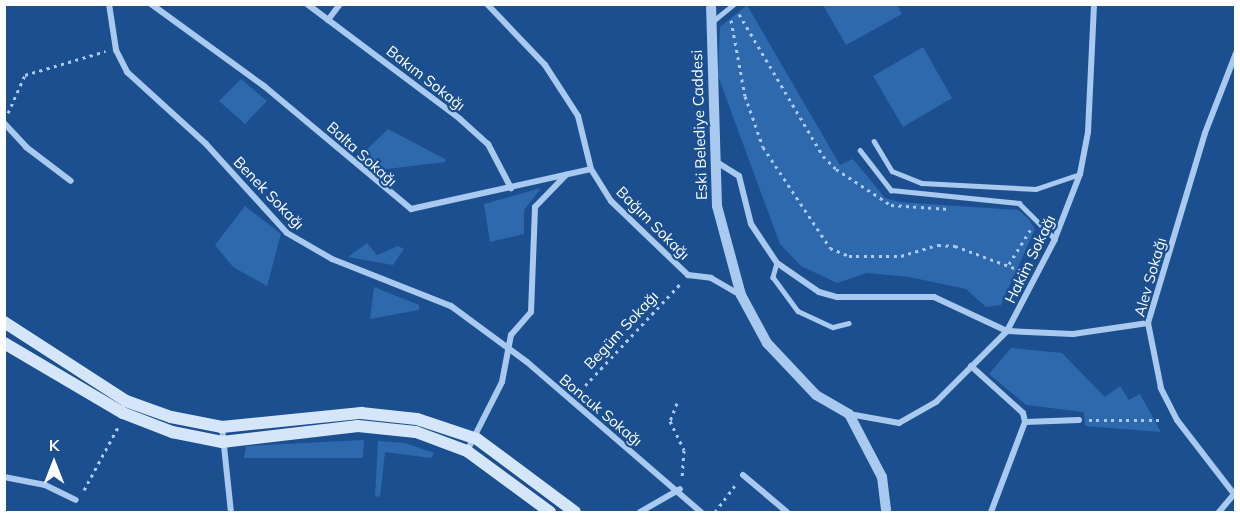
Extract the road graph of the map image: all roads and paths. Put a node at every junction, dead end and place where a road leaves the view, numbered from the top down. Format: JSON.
{"nodes":[{"id":1,"x":109,"y":4,"type":"edge"},
{"id":2,"x":151,"y":4,"type":"edge"},
{"id":3,"x":307,"y":4,"type":"edge"},
{"id":4,"x":340,"y":4,"type":"edge"},
{"id":5,"x":487,"y":4,"type":"edge"},
{"id":6,"x":711,"y":4,"type":"edge"},
{"id":7,"x":734,"y":4,"type":"edge"},
{"id":8,"x":1094,"y":4,"type":"edge"},
{"id":9,"x":726,"y":10,"type":"junction"},
{"id":10,"x":328,"y":20,"type":"junction"},
{"id":11,"x":711,"y":23,"type":"junction"},
{"id":12,"x":116,"y":50,"type":"junction"},
{"id":13,"x":1236,"y":53,"type":"edge"},
{"id":14,"x":4,"y":122,"type":"edge"},
{"id":15,"x":874,"y":141,"type":"dead end"},
{"id":16,"x":860,"y":150,"type":"dead end"},
{"id":17,"x":715,"y":161,"type":"junction"},
{"id":18,"x":591,"y":169,"type":"junction"},
{"id":19,"x":567,"y":174,"type":"junction"},
{"id":20,"x":1080,"y":174,"type":"junction"},
{"id":21,"x":71,"y":181,"type":"dead end"},
{"id":22,"x":511,"y":188,"type":"junction"},
{"id":23,"x":1030,"y":230,"type":"dead end"},
{"id":24,"x":1055,"y":239,"type":"junction"},
{"id":25,"x":777,"y":262,"type":"junction"},
{"id":26,"x":1009,"y":264,"type":"junction"},
{"id":27,"x":688,"y":275,"type":"junction"},
{"id":28,"x":1035,"y":277,"type":"junction"},
{"id":29,"x":741,"y":295,"type":"junction"},
{"id":30,"x":4,"y":322,"type":"edge"},
{"id":31,"x":1148,"y":323,"type":"junction"},
{"id":32,"x":849,"y":324,"type":"dead end"},
{"id":33,"x":1007,"y":330,"type":"junction"},
{"id":34,"x":4,"y":343,"type":"edge"},
{"id":35,"x":507,"y":347,"type":"junction"},
{"id":36,"x":971,"y":366,"type":"junction"},
{"id":37,"x":570,"y":401,"type":"junction"},
{"id":38,"x":676,"y":403,"type":"dead end"},
{"id":39,"x":123,"y":413,"type":"junction"},
{"id":40,"x":849,"y":414,"type":"junction"},
{"id":41,"x":1079,"y":420,"type":"joint"},
{"id":42,"x":1177,"y":420,"type":"junction"},
{"id":43,"x":1025,"y":422,"type":"junction"},
{"id":44,"x":222,"y":427,"type":"junction"},
{"id":45,"x":477,"y":439,"type":"junction"},
{"id":46,"x":222,"y":442,"type":"junction"},
{"id":47,"x":467,"y":451,"type":"junction"},
{"id":48,"x":743,"y":475,"type":"joint"},
{"id":49,"x":4,"y":477,"type":"edge"},
{"id":50,"x":680,"y":489,"type":"junction"},
{"id":51,"x":1235,"y":493,"type":"edge"},
{"id":52,"x":76,"y":500,"type":"joint"},
{"id":53,"x":231,"y":513,"type":"edge"},
{"id":54,"x":550,"y":513,"type":"edge"},
{"id":55,"x":575,"y":513,"type":"edge"},
{"id":56,"x":640,"y":513,"type":"edge"},
{"id":57,"x":701,"y":513,"type":"edge"},
{"id":58,"x":715,"y":513,"type":"edge"},
{"id":59,"x":786,"y":513,"type":"edge"},
{"id":60,"x":886,"y":513,"type":"edge"},
{"id":61,"x":991,"y":513,"type":"edge"},
{"id":62,"x":1219,"y":513,"type":"edge"}],
"edges":[{"from":1,"to":12,"type":"street","name":"Benek Sokağı"},
{"from":2,"to":22,"type":"street","name":"Balta Sokağı"},
{"from":3,"to":10,"type":"street","name":"Bakım Sokağı"},
{"from":4,"to":10,"type":"street"},
{"from":5,"to":18,"type":"street","name":"Bağım Sokağı"},
{"from":6,"to":11,"type":"street","name":"Eski Belediye Caddesi"},
{"from":7,"to":9,"type":"lane"},
{"from":8,"to":20,"type":"street","name":"Hakim Sokağı"},
{"from":9,"to":11,"type":"lane"},
{"from":9,"to":26,"type":"path"},
{"from":10,"to":22,"type":"street","name":"Bakım Sokağı"},
{"from":11,"to":17,"type":"street","name":"Eski Belediye Caddesi"},
{"from":12,"to":14,"type":"path"},
{"from":12,"to":35,"type":"street","name":"Benek Sokağı"},
{"from":13,"to":31,"type":"street","name":"Alev Sokağı"},
{"from":14,"to":21,"type":"street"},
{"from":15,"to":20,"type":"lane"},
{"from":16,"to":24,"type":"lane"},
{"from":17,"to":25,"type":"street"},
{"from":17,"to":29,"type":"street","name":"Eski Belediye Caddesi"},
{"from":18,"to":19,"type":"street","name":"Balta Sokağı"},
{"from":18,"to":27,"type":"street","name":"Bağım Sokağı"},
{"from":19,"to":22,"type":"street","name":"Balta Sokağı"},
{"from":19,"to":35,"type":"street"},
{"from":20,"to":24,"type":"street","name":"Hakim Sokağı"},
{"from":23,"to":26,"type":"path"},
{"from":24,"to":28,"type":"street","name":"Hakim Sokağı"},
{"from":25,"to":32,"type":"lane"},
{"from":25,"to":33,"type":"street"},
{"from":26,"to":28,"type":"path"},
{"from":27,"to":29,"type":"street","name":"Bağım Sokağı"},
{"from":27,"to":37,"type":"path","name":"Begüm Sokağı"},
{"from":28,"to":33,"type":"street","name":"Hakim Sokağı"},
{"from":29,"to":40,"type":"street","name":"Eski Belediye Caddesi"},
{"from":30,"to":44,"type":"main road"},
{"from":31,"to":33,"type":"street"},
{"from":31,"to":42,"type":"street","name":"Alev Sokağı"},
{"from":33,"to":36,"type":"street","name":"Hakim Sokağı"},
{"from":34,"to":39,"type":"main road"},
{"from":35,"to":37,"type":"street","name":"Boncuk Sokağı"},
{"from":35,"to":45,"type":"street"},
{"from":36,"to":40,"type":"street","name":"Hakim Sokağı"},
{"from":36,"to":43,"type":"street"},
{"from":37,"to":50,"type":"street","name":"Boncuk Sokağı"},
{"from":38,"to":50,"type":"path"},
{"from":39,"to":46,"type":"main road"},
{"from":39,"to":52,"type":"path"},
{"from":40,"to":60,"type":"street"},
{"from":41,"to":42,"type":"path"},
{"from":41,"to":43,"type":"street"},
{"from":42,"to":51,"type":"street","name":"Alev Sokağı"},
{"from":43,"to":61,"type":"street"},
{"from":44,"to":45,"type":"main road"},
{"from":44,"to":46,"type":"street"},
{"from":45,"to":47,"type":"street"},
{"from":45,"to":55,"type":"main road"},
{"from":46,"to":47,"type":"main road"},
{"from":46,"to":53,"type":"street"},
{"from":47,"to":54,"type":"main road"},
{"from":48,"to":58,"type":"path"},
{"from":48,"to":59,"type":"street"},
{"from":49,"to":52,"type":"street"},
{"from":50,"to":56,"type":"street"},
{"from":50,"to":57,"type":"street","name":"Boncuk Sokağı"},
{"from":51,"to":62,"type":"street"}]}
